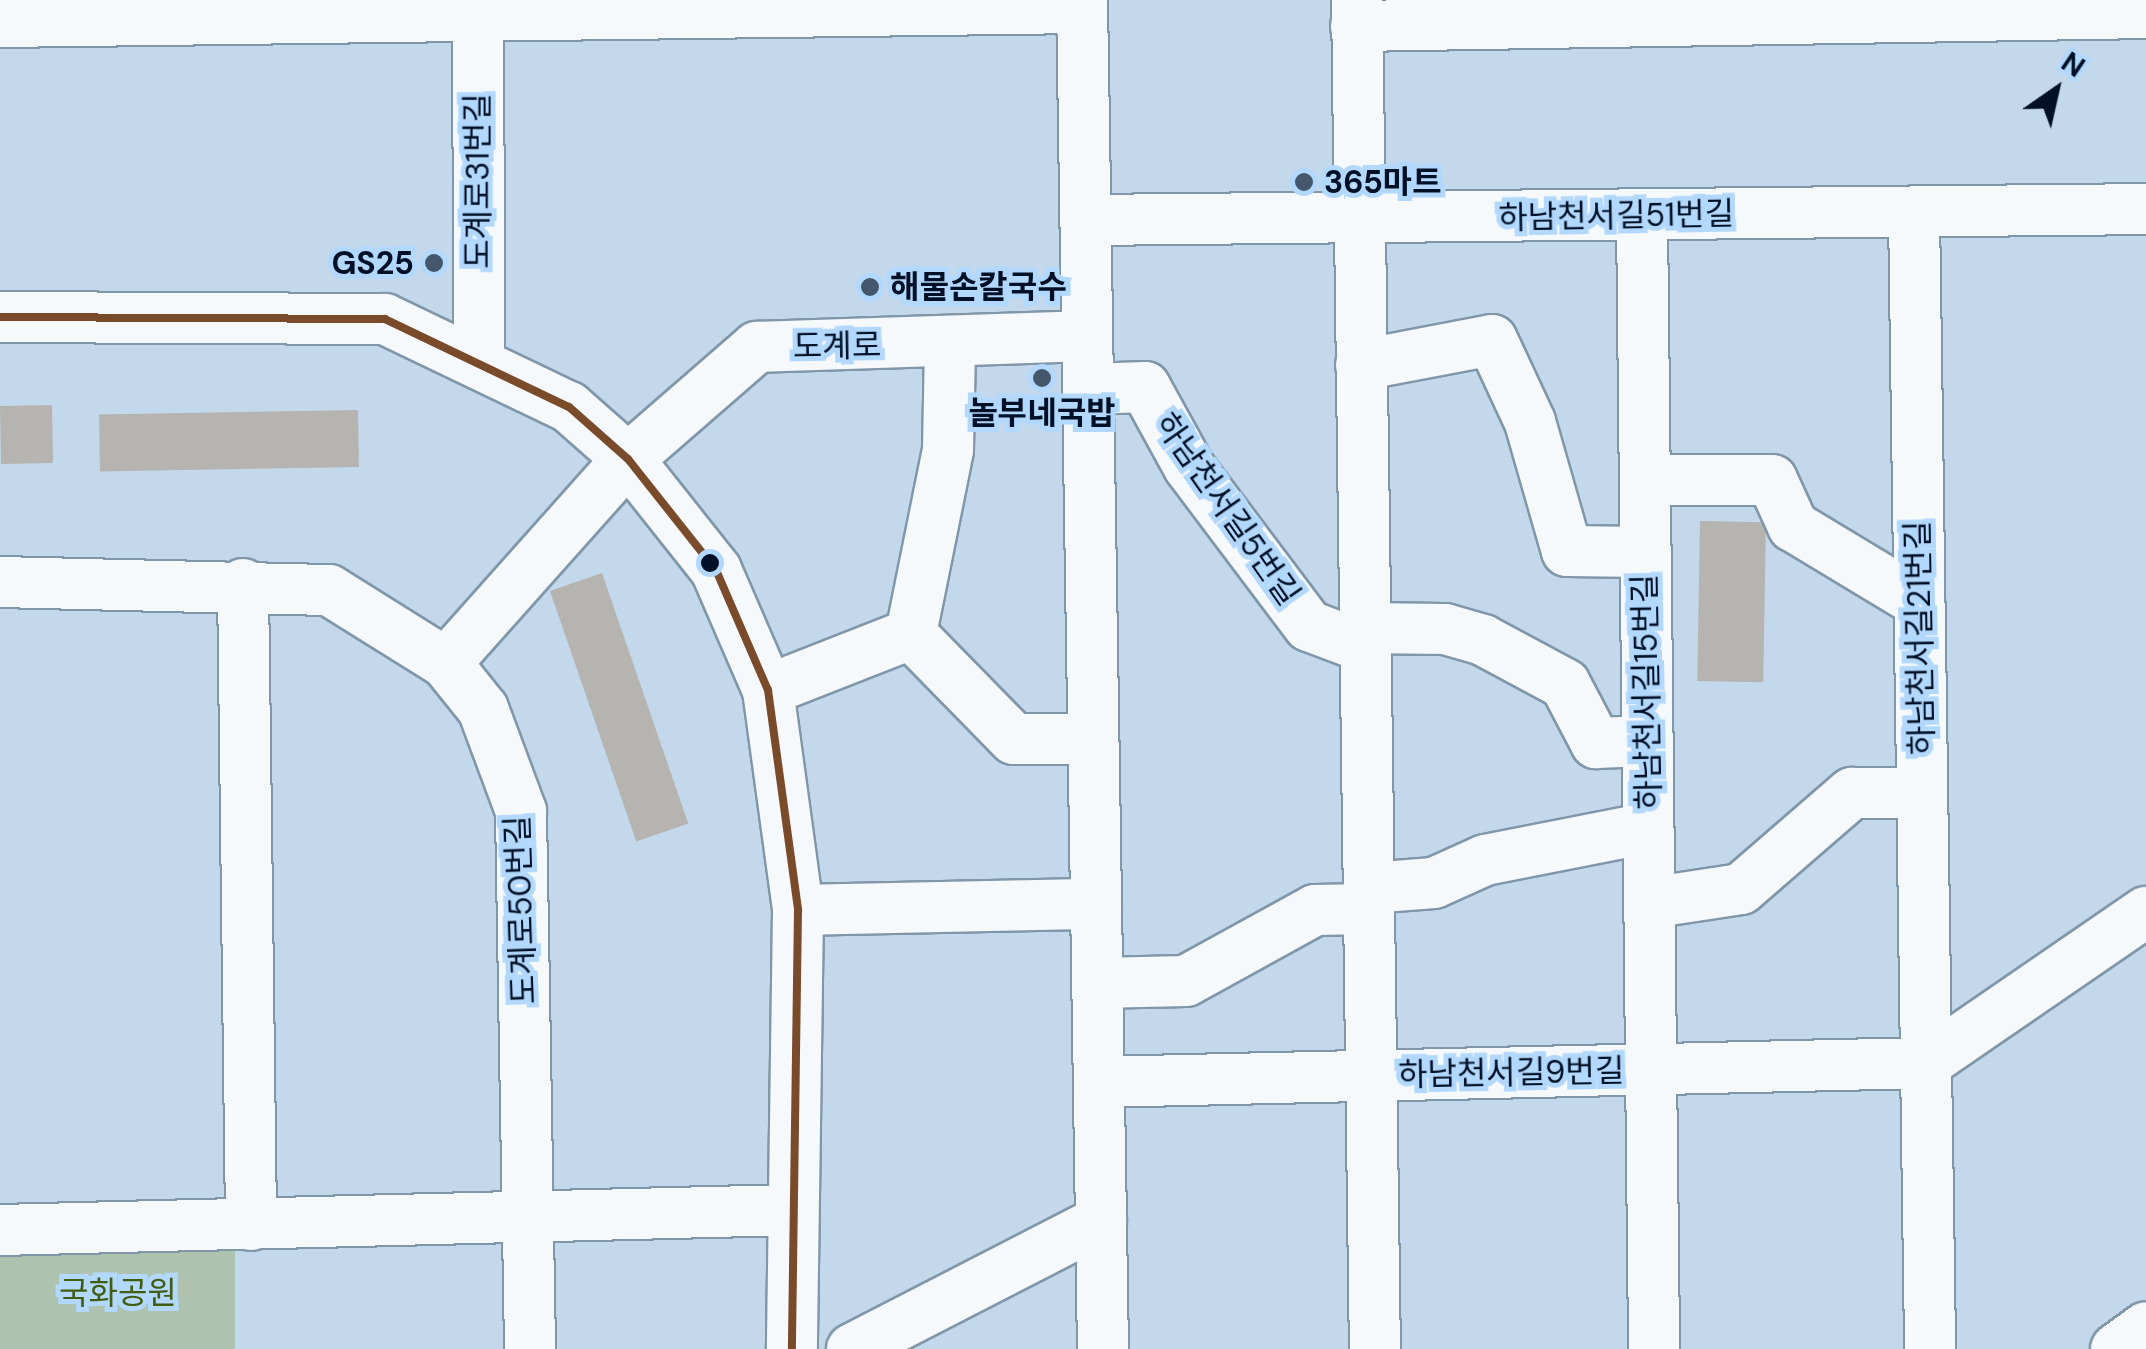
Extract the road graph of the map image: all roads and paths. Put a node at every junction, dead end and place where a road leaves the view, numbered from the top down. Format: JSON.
{"nodes":[{"id":1,"x":1082,"y":4,"type":"edge"},
{"id":2,"x":478,"y":7,"type":"edge"},
{"id":3,"x":196,"y":10,"type":"edge"},
{"id":4,"x":1356,"y":13,"type":"edge"},
{"id":5,"x":2146,"y":13,"type":"edge"},
{"id":6,"x":0,"y":22,"type":"edge"},
{"id":7,"x":2146,"y":209,"type":"edge"},
{"id":8,"x":1914,"y":212,"type":"junction"},
{"id":9,"x":1642,"y":216,"type":"junction"},
{"id":10,"x":1358,"y":219,"type":"junction"},
{"id":11,"x":1086,"y":220,"type":"junction"},
{"id":12,"x":0,"y":317,"type":"edge"},
{"id":13,"x":1087,"y":336,"type":"junction"},
{"id":14,"x":950,"y":345,"type":"junction"},
{"id":15,"x":479,"y":362,"type":"junction"},
{"id":16,"x":1361,"y":365,"type":"junction"},
{"id":17,"x":1088,"y":389,"type":"junction"},
{"id":18,"x":628,"y":459,"type":"junction"},
{"id":19,"x":1645,"y":480,"type":"junction"},
{"id":20,"x":1646,"y":552,"type":"junction"},
{"id":21,"x":0,"y":582,"type":"edge"},
{"id":22,"x":243,"y":584,"type":"junction"},
{"id":23,"x":1919,"y":602,"type":"junction"},
{"id":24,"x":911,"y":634,"type":"junction"},
{"id":25,"x":1365,"y":638,"type":"junction"},
{"id":26,"x":446,"y":663,"type":"junction"},
{"id":27,"x":768,"y":690,"type":"junction"},
{"id":28,"x":1093,"y":739,"type":"junction"},
{"id":29,"x":1648,"y":741,"type":"junction"},
{"id":30,"x":1922,"y":792,"type":"junction"},
{"id":31,"x":1648,"y":828,"type":"junction"},
{"id":32,"x":1368,"y":898,"type":"junction"},
{"id":33,"x":1650,"y":903,"type":"junction"},
{"id":34,"x":1096,"y":904,"type":"junction"},
{"id":35,"x":798,"y":910,"type":"junction"},
{"id":36,"x":2146,"y":912,"type":"edge"},
{"id":37,"x":1097,"y":982,"type":"junction"},
{"id":38,"x":1926,"y":1063,"type":"junction"},
{"id":39,"x":1651,"y":1069,"type":"junction"},
{"id":40,"x":1371,"y":1076,"type":"junction"},
{"id":41,"x":1098,"y":1082,"type":"junction"},
{"id":42,"x":790,"y":1210,"type":"junction"},
{"id":43,"x":530,"y":1220,"type":"junction"},
{"id":44,"x":1100,"y":1222,"type":"junction"},
{"id":45,"x":251,"y":1225,"type":"junction"},
{"id":46,"x":0,"y":1230,"type":"edge"},
{"id":47,"x":2146,"y":1327,"type":"edge"},
{"id":48,"x":530,"y":1349,"type":"edge"},
{"id":49,"x":792,"y":1349,"type":"edge"},
{"id":50,"x":852,"y":1349,"type":"edge"},
{"id":51,"x":1102,"y":1349,"type":"edge"},
{"id":52,"x":1375,"y":1349,"type":"edge"},
{"id":53,"x":1654,"y":1349,"type":"edge"},
{"id":54,"x":1930,"y":1349,"type":"edge"},
{"id":55,"x":2116,"y":1349,"type":"edge"}],
"edges":[{"from":1,"to":2,"type":"street"},
{"from":1,"to":11,"type":"street"},
{"from":2,"to":3,"type":"street"},
{"from":2,"to":15,"type":"street","name":"도계로31번길"},
{"from":3,"to":6,"type":"street"},
{"from":4,"to":5,"type":"street","name":"하남천서길9번길"},
{"from":4,"to":10,"type":"street","name":"하남천서길9번길"},
{"from":7,"to":8,"type":"street","name":"하남천서길51번길"},
{"from":8,"to":9,"type":"street","name":"하남천서길51번길"},
{"from":8,"to":23,"type":"street","name":"하남천서길21번길"},
{"from":9,"to":10,"type":"street","name":"하남천서길51번길"},
{"from":9,"to":19,"type":"street","name":"하남천서길15번길"},
{"from":10,"to":11,"type":"street","name":"하남천서길51번길"},
{"from":10,"to":16,"type":"street","name":"하남천서길9번길"},
{"from":11,"to":13,"type":"street"},
{"from":12,"to":15,"type":"street"},
{"from":13,"to":14,"type":"street","name":"도계로"},
{"from":13,"to":17,"type":"street"},
{"from":14,"to":18,"type":"street","name":"도계로"},
{"from":14,"to":24,"type":"street"},
{"from":15,"to":18,"type":"street"},
{"from":16,"to":20,"type":"street"},
{"from":16,"to":25,"type":"street","name":"하남천서길9번길"},
{"from":17,"to":25,"type":"street","name":"하남천서길5번길"},
{"from":17,"to":28,"type":"street"},
{"from":18,"to":26,"type":"street","name":"도계로"},
{"from":18,"to":27,"type":"street"},
{"from":19,"to":20,"type":"street","name":"하남천서길15번길"},
{"from":19,"to":23,"type":"street"},
{"from":20,"to":29,"type":"street","name":"하남천서길15번길"},
{"from":21,"to":22,"type":"street","name":"도계로50번길"},
{"from":22,"to":26,"type":"street","name":"도계로50번길"},
{"from":22,"to":45,"type":"street"},
{"from":23,"to":30,"type":"street","name":"하남천서길21번길"},
{"from":24,"to":27,"type":"street"},
{"from":24,"to":28,"type":"street"},
{"from":25,"to":29,"type":"street"},
{"from":25,"to":32,"type":"street","name":"하남천서길9번길"},
{"from":26,"to":43,"type":"street","name":"도계로50번길"},
{"from":27,"to":35,"type":"street"},
{"from":28,"to":34,"type":"street"},
{"from":29,"to":31,"type":"street","name":"하남천서길15번길"},
{"from":30,"to":33,"type":"street"},
{"from":30,"to":38,"type":"street","name":"하남천서길21번길"},
{"from":31,"to":32,"type":"street"},
{"from":31,"to":33,"type":"street","name":"하남천서길15번길"},
{"from":32,"to":37,"type":"street"},
{"from":32,"to":40,"type":"street","name":"하남천서길9번길"},
{"from":33,"to":39,"type":"street","name":"하남천서길15번길"},
{"from":34,"to":35,"type":"street"},
{"from":34,"to":37,"type":"street"},
{"from":35,"to":42,"type":"street"},
{"from":36,"to":38,"type":"street"},
{"from":37,"to":41,"type":"street"},
{"from":38,"to":39,"type":"street"},
{"from":38,"to":54,"type":"street","name":"하남천서길21번길"},
{"from":39,"to":40,"type":"street","name":"하남천서길9번길"},
{"from":39,"to":53,"type":"street","name":"하남천서길15번길"},
{"from":40,"to":41,"type":"street"},
{"from":40,"to":52,"type":"street","name":"하남천서길9번길"},
{"from":41,"to":44,"type":"street"},
{"from":42,"to":43,"type":"street"},
{"from":42,"to":49,"type":"street"},
{"from":43,"to":45,"type":"street"},
{"from":43,"to":48,"type":"street","name":"도계로50번길"},
{"from":44,"to":50,"type":"street"},
{"from":44,"to":51,"type":"street"},
{"from":45,"to":46,"type":"street"},
{"from":47,"to":55,"type":"street"}]}
